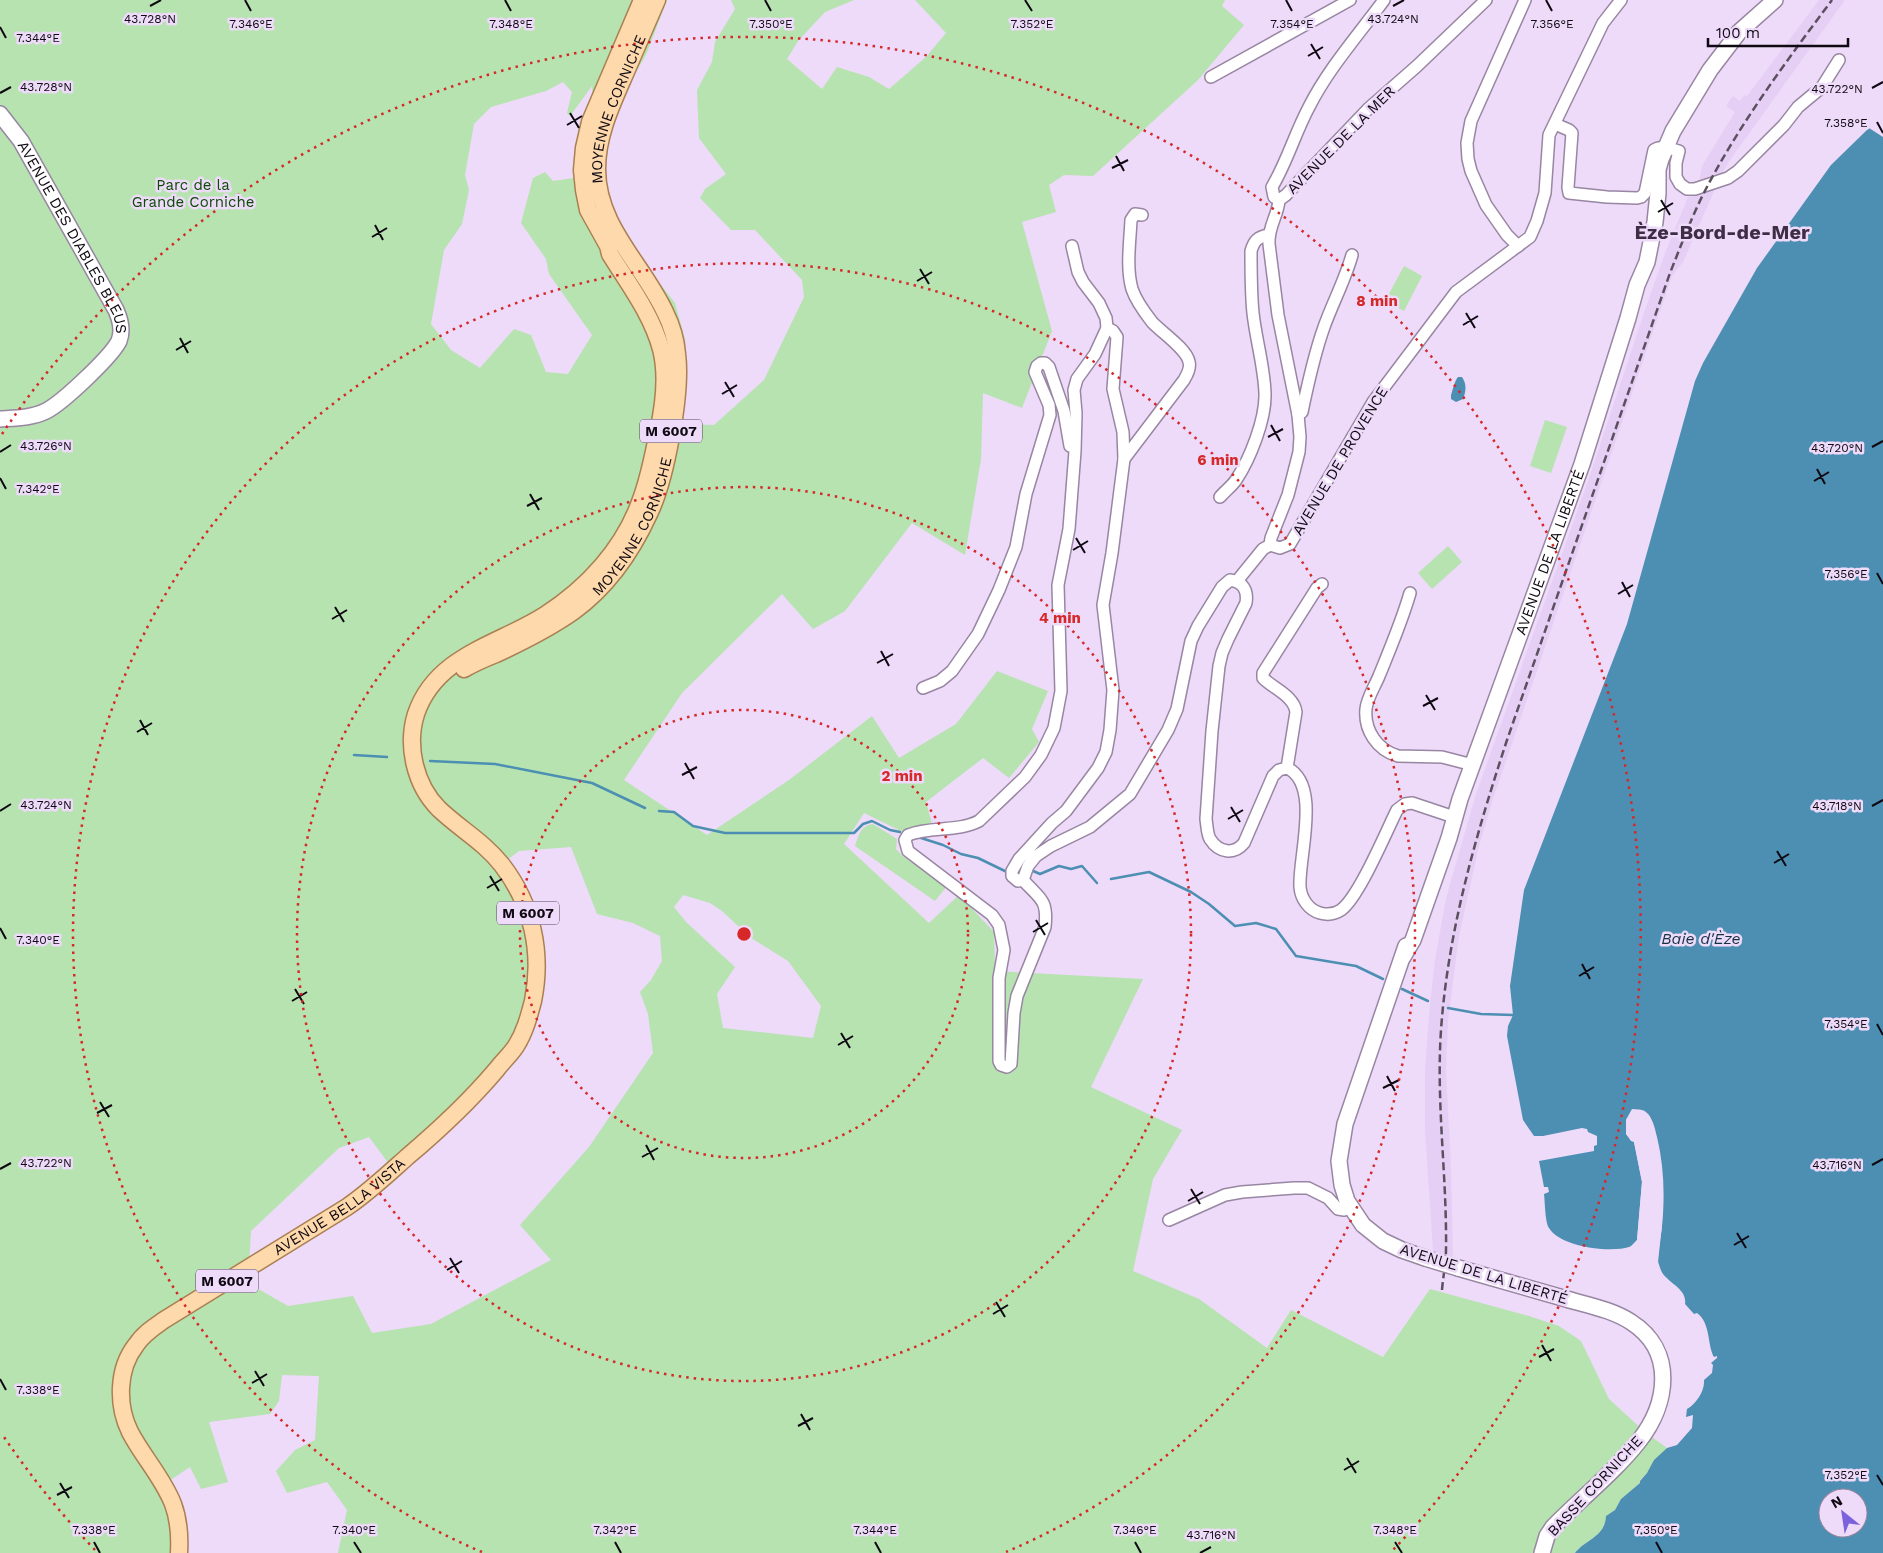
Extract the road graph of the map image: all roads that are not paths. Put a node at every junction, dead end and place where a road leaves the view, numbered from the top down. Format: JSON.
{"nodes":[{"id":1,"x":642,"y":0,"type":"edge"},
{"id":2,"x":656,"y":0,"type":"edge"},
{"id":3,"x":1350,"y":0,"type":"edge"},
{"id":4,"x":1384,"y":0,"type":"edge"},
{"id":5,"x":1486,"y":0,"type":"edge"},
{"id":6,"x":1525,"y":0,"type":"edge"},
{"id":7,"x":1621,"y":0,"type":"edge"},
{"id":8,"x":1775,"y":0,"type":"edge"},
{"id":9,"x":1838,"y":60,"type":"dead end"},
{"id":10,"x":1211,"y":77,"type":"dead end"},
{"id":11,"x":0,"y":114,"type":"edge"},
{"id":12,"x":1555,"y":124,"type":"junction"},
{"id":13,"x":1672,"y":149,"type":"junction"},
{"id":14,"x":1279,"y":200,"type":"junction"},
{"id":15,"x":1142,"y":215,"type":"dead end"},
{"id":16,"x":1269,"y":234,"type":"junction"},
{"id":17,"x":1516,"y":244,"type":"junction"},
{"id":18,"x":608,"y":246,"type":"junction"},
{"id":19,"x":1072,"y":246,"type":"dead end"},
{"id":20,"x":1352,"y":255,"type":"dead end"},
{"id":21,"x":649,"y":284,"type":"junction"},
{"id":22,"x":1107,"y":328,"type":"junction"},
{"id":23,"x":663,"y":406,"type":"junction"},
{"id":24,"x":1298,"y":415,"type":"junction"},
{"id":25,"x":0,"y":419,"type":"edge"},
{"id":26,"x":1075,"y":451,"type":"junction"},
{"id":27,"x":1124,"y":459,"type":"junction"},
{"id":28,"x":1220,"y":497,"type":"dead end"},
{"id":29,"x":1270,"y":545,"type":"junction"},
{"id":30,"x":1237,"y":581,"type":"junction"},
{"id":31,"x":1322,"y":584,"type":"dead end"},
{"id":32,"x":1410,"y":593,"type":"dead end"},
{"id":33,"x":923,"y":688,"type":"dead end"},
{"id":34,"x":1473,"y":765,"type":"junction"},
{"id":35,"x":1287,"y":768,"type":"junction"},
{"id":36,"x":421,"y":780,"type":"junction"},
{"id":37,"x":1454,"y":817,"type":"junction"},
{"id":38,"x":1023,"y":880,"type":"junction"},
{"id":39,"x":492,"y":1075,"type":"joint"},
{"id":40,"x":1351,"y":1208,"type":"junction"},
{"id":41,"x":1169,"y":1220,"type":"dead end"},
{"id":42,"x":1663,"y":1393,"type":"joint"},
{"id":43,"x":178,"y":1553,"type":"edge"},
{"id":44,"x":1542,"y":1553,"type":"edge"}],
"edges":[{"from":1,"to":18,"type":"main road","name":"MOYENNE CORNICHE","number":"M 6007"},
{"from":2,"to":21,"type":"main road","name":"MOYENNE CORNICHE","number":"M 6007"},
{"from":3,"to":10,"type":"street"},
{"from":4,"to":14,"type":"street","name":"AVENUE DE LA MER"},
{"from":5,"to":14,"type":"street","name":"AVENUE DE LA MER"},
{"from":6,"to":17,"type":"street"},
{"from":7,"to":12,"type":"street","name":"AVENUE DE PROVENCE"},
{"from":8,"to":13,"type":"main road","name":"AVENUE DE LA LIBERTÉ"},
{"from":9,"to":13,"type":"street"},
{"from":11,"to":25,"type":"main road","name":"AVENUE DES DIABLES BLEUS"},
{"from":12,"to":13,"type":"street"},
{"from":12,"to":17,"type":"street","name":"AVENUE DE PROVENCE"},
{"from":13,"to":34,"type":"main road","name":"AVENUE DE LA LIBERTÉ"},
{"from":14,"to":16,"type":"street"},
{"from":15,"to":27,"type":"street"},
{"from":16,"to":24,"type":"street","name":"AVENUE DE PROVENCE"},
{"from":16,"to":28,"type":"street"},
{"from":17,"to":29,"type":"street","name":"AVENUE DE PROVENCE"},
{"from":18,"to":21,"type":"main road"},
{"from":18,"to":23,"type":"main road","name":"MOYENNE CORNICHE","number":"M 6007"},
{"from":19,"to":22,"type":"street"},
{"from":20,"to":24,"type":"street"},
{"from":21,"to":23,"type":"main road"},
{"from":21,"to":36,"type":"main road","name":"MOYENNE CORNICHE","number":"M 6007"},
{"from":22,"to":26,"type":"street"},
{"from":22,"to":27,"type":"street"},
{"from":23,"to":36,"type":"main road","name":"MOYENNE CORNICHE","number":"M 6007"},
{"from":24,"to":29,"type":"street","name":"AVENUE DE PROVENCE"},
{"from":26,"to":33,"type":"street"},
{"from":26,"to":38,"type":"street"},
{"from":27,"to":38,"type":"street"},
{"from":29,"to":30,"type":"street","name":"AVENUE DE PROVENCE"},
{"from":30,"to":35,"type":"street"},
{"from":30,"to":38,"type":"street","name":"AVENUE DE PROVENCE"},
{"from":31,"to":35,"type":"street"},
{"from":32,"to":34,"type":"street"},
{"from":34,"to":37,"type":"main road","name":"AVENUE DE LA LIBERTÉ"},
{"from":35,"to":37,"type":"street"},
{"from":36,"to":39,"type":"main road","name":"MOYENNE CORNICHE","number":"M 6007"},
{"from":37,"to":40,"type":"main road","name":"AVENUE DE LA LIBERTÉ"},
{"from":39,"to":43,"type":"main road","name":"AVENUE BELLA VISTA","number":"M 6007"},
{"from":40,"to":41,"type":"street"},
{"from":40,"to":42,"type":"main road","name":"AVENUE DE LA LIBERTÉ","bridge":true},
{"from":42,"to":44,"type":"main road","name":"BASSE CORNICHE"}]}
